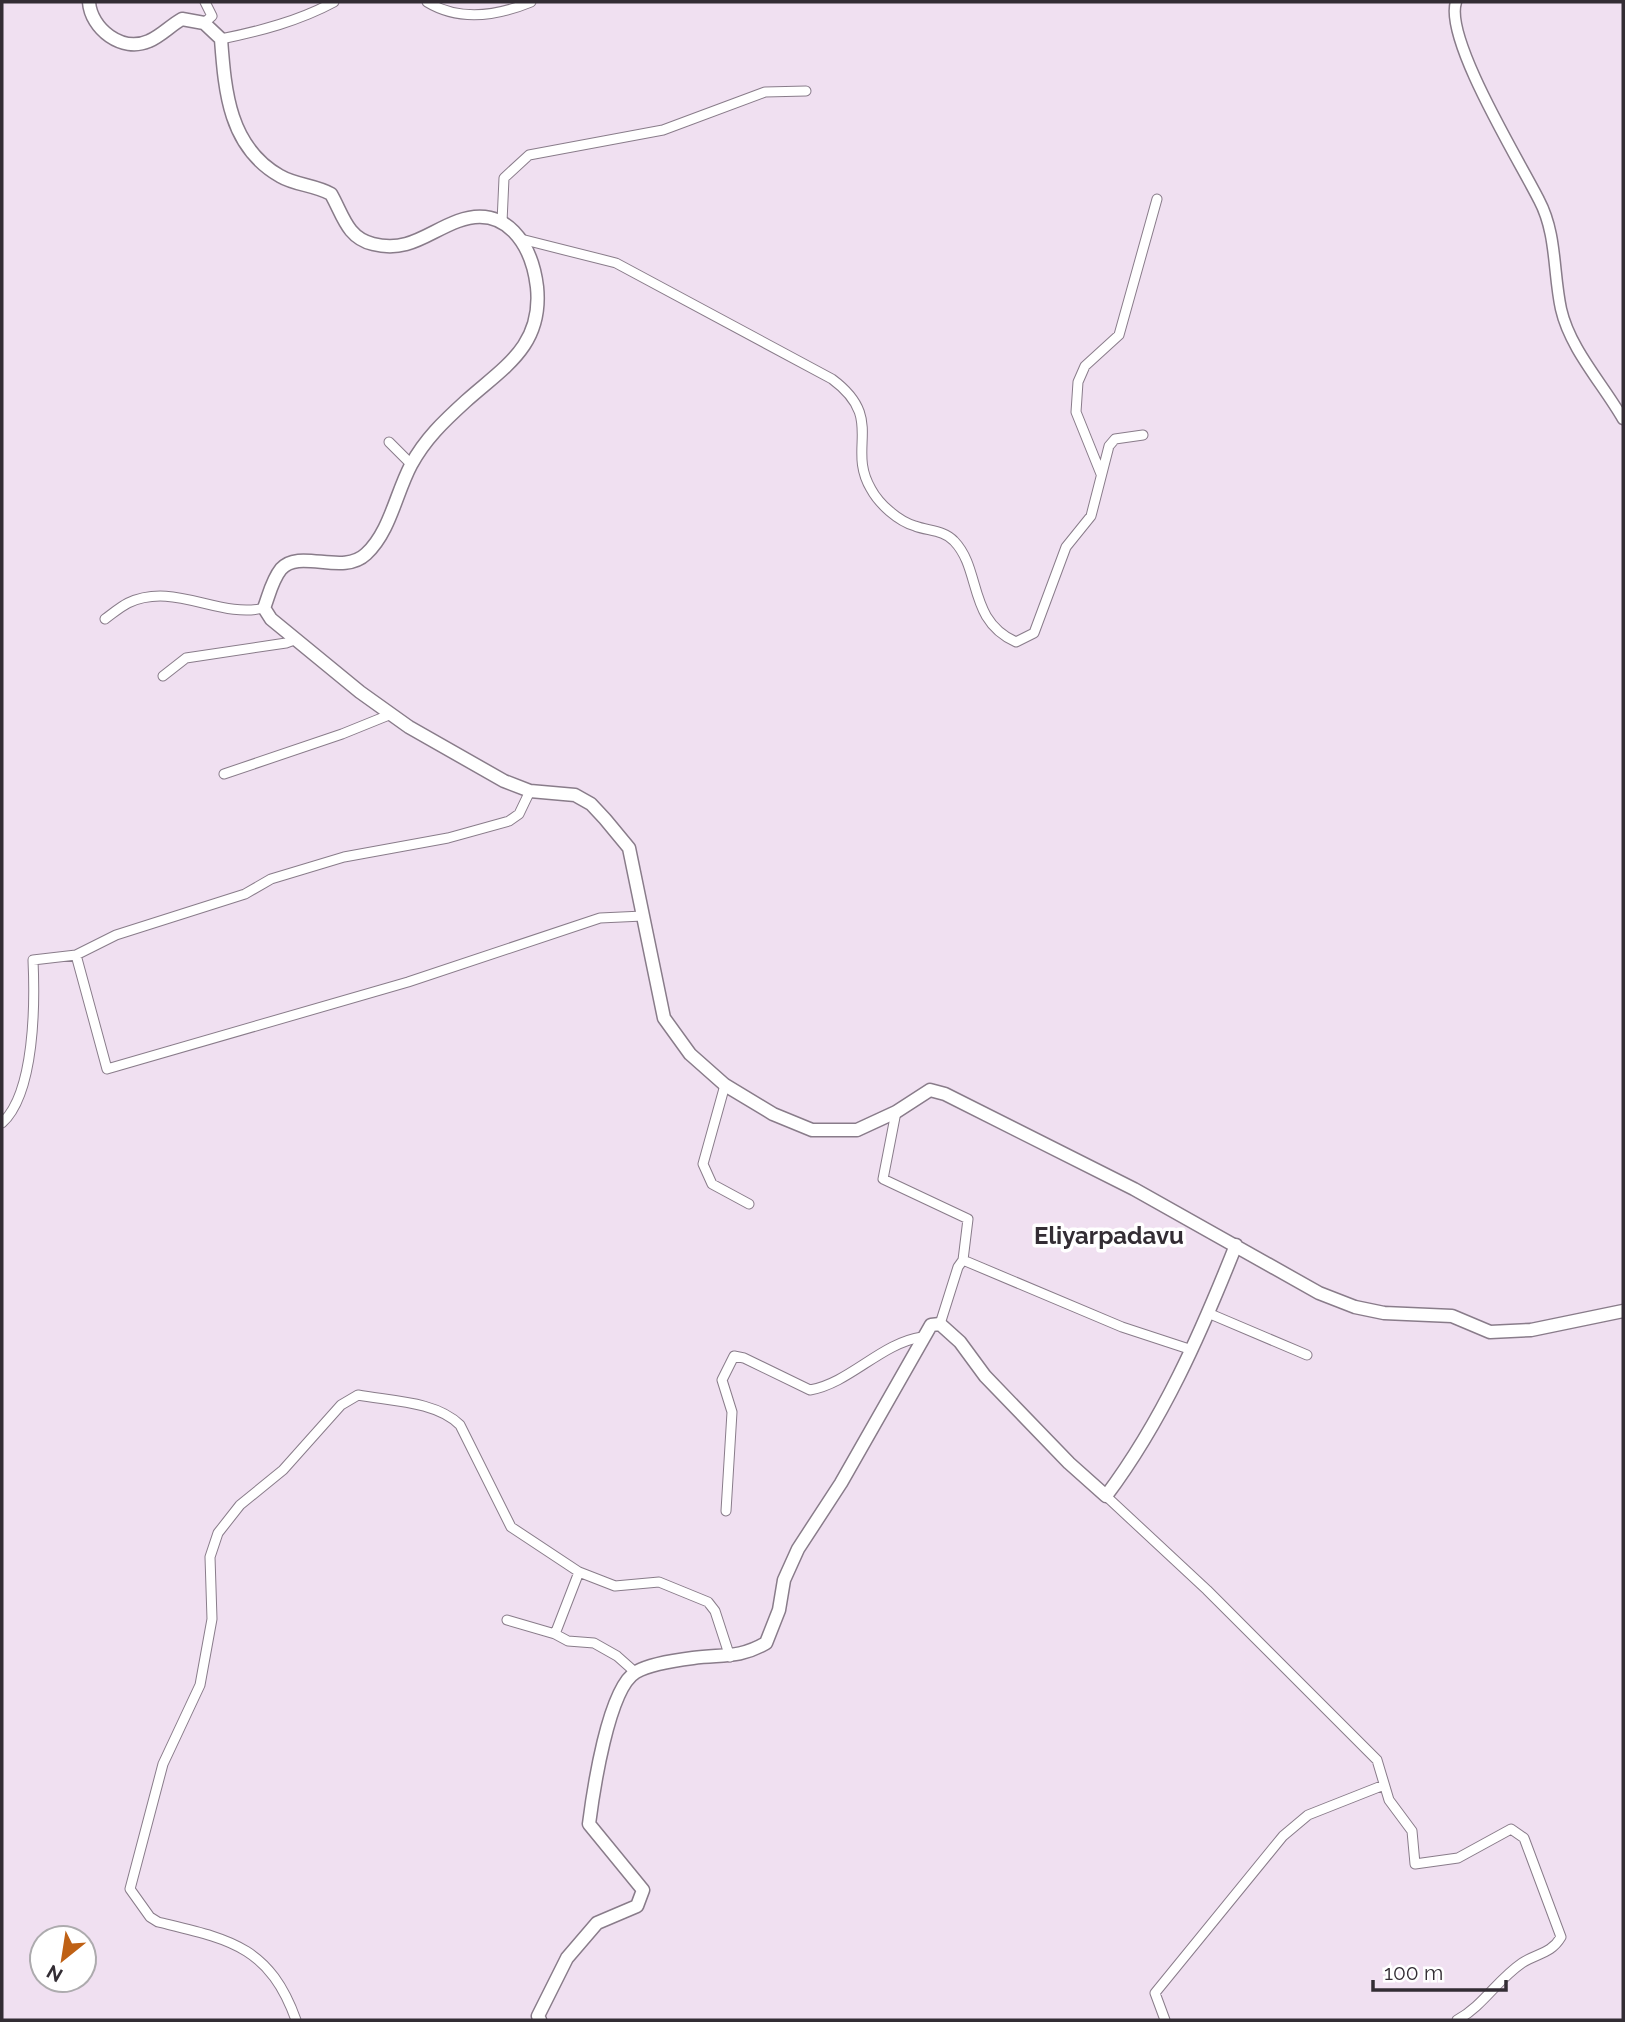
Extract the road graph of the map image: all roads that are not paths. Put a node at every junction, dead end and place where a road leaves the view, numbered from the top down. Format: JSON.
{"nodes":[{"id":1,"x":89,"y":2,"type":"edge"},
{"id":2,"x":205,"y":2,"type":"edge"},
{"id":3,"x":334,"y":2,"type":"edge"},
{"id":4,"x":427,"y":2,"type":"edge"},
{"id":5,"x":530,"y":2,"type":"edge"},
{"id":6,"x":1455,"y":2,"type":"edge"},
{"id":7,"x":204,"y":23,"type":"junction"},
{"id":8,"x":221,"y":39,"type":"junction"},
{"id":9,"x":806,"y":91,"type":"dead end"},
{"id":10,"x":1157,"y":199,"type":"dead end"},
{"id":11,"x":502,"y":222,"type":"junction"},
{"id":12,"x":520,"y":239,"type":"junction"},
{"id":13,"x":1623,"y":419,"type":"edge"},
{"id":14,"x":1143,"y":435,"type":"dead end"},
{"id":15,"x":388,"y":442,"type":"dead end"},
{"id":16,"x":411,"y":464,"type":"junction"},
{"id":17,"x":1101,"y":474,"type":"junction"},
{"id":18,"x":264,"y":608,"type":"junction"},
{"id":19,"x":105,"y":619,"type":"dead end"},
{"id":20,"x":297,"y":639,"type":"junction"},
{"id":21,"x":163,"y":676,"type":"dead end"},
{"id":22,"x":389,"y":715,"type":"junction"},
{"id":23,"x":224,"y":774,"type":"dead end"},
{"id":24,"x":530,"y":791,"type":"junction"},
{"id":25,"x":643,"y":916,"type":"junction"},
{"id":26,"x":76,"y":955,"type":"junction"},
{"id":27,"x":725,"y":1085,"type":"junction"},
{"id":28,"x":896,"y":1112,"type":"junction"},
{"id":29,"x":2,"y":1123,"type":"edge"},
{"id":30,"x":749,"y":1204,"type":"dead end"},
{"id":31,"x":1236,"y":1245,"type":"junction"},
{"id":32,"x":963,"y":1260,"type":"junction"},
{"id":33,"x":1623,"y":1311,"type":"edge"},
{"id":34,"x":1208,"y":1313,"type":"junction"},
{"id":35,"x":940,"y":1324,"type":"junction"},
{"id":36,"x":922,"y":1337,"type":"junction"},
{"id":37,"x":1192,"y":1350,"type":"junction"},
{"id":38,"x":1307,"y":1355,"type":"dead end"},
{"id":39,"x":1106,"y":1496,"type":"junction"},
{"id":40,"x":726,"y":1511,"type":"dead end"},
{"id":41,"x":579,"y":1572,"type":"junction"},
{"id":42,"x":507,"y":1620,"type":"dead end"},
{"id":43,"x":555,"y":1634,"type":"junction"},
{"id":44,"x":730,"y":1657,"type":"junction"},
{"id":45,"x":635,"y":1672,"type":"junction"},
{"id":46,"x":1384,"y":1785,"type":"junction"},
{"id":47,"x":296,"y":2020,"type":"edge"},
{"id":48,"x":540,"y":2020,"type":"edge"},
{"id":49,"x":1165,"y":2020,"type":"edge"},
{"id":50,"x":1457,"y":2020,"type":"edge"}],
"edges":[{"from":1,"to":7,"type":"main road"},
{"from":2,"to":7,"type":"street"},
{"from":3,"to":8,"type":"street"},
{"from":4,"to":5,"type":"street"},
{"from":6,"to":13,"type":"street"},
{"from":7,"to":8,"type":"main road"},
{"from":8,"to":11,"type":"main road"},
{"from":9,"to":11,"type":"street"},
{"from":10,"to":17,"type":"street"},
{"from":11,"to":12,"type":"main road"},
{"from":12,"to":16,"type":"main road"},
{"from":12,"to":17,"type":"street"},
{"from":14,"to":17,"type":"street"},
{"from":15,"to":16,"type":"street"},
{"from":16,"to":18,"type":"main road"},
{"from":18,"to":19,"type":"street"},
{"from":18,"to":20,"type":"main road"},
{"from":20,"to":21,"type":"street"},
{"from":20,"to":22,"type":"main road"},
{"from":22,"to":23,"type":"street"},
{"from":22,"to":24,"type":"main road"},
{"from":24,"to":25,"type":"main road"},
{"from":24,"to":26,"type":"street"},
{"from":25,"to":26,"type":"street"},
{"from":25,"to":27,"type":"main road"},
{"from":26,"to":29,"type":"street"},
{"from":27,"to":28,"type":"main road"},
{"from":27,"to":30,"type":"street"},
{"from":28,"to":31,"type":"main road"},
{"from":28,"to":32,"type":"street"},
{"from":31,"to":33,"type":"main road"},
{"from":31,"to":34,"type":"main road"},
{"from":32,"to":35,"type":"street"},
{"from":32,"to":37,"type":"street"},
{"from":34,"to":37,"type":"main road"},
{"from":34,"to":38,"type":"street"},
{"from":35,"to":36,"type":"main road"},
{"from":35,"to":39,"type":"main road"},
{"from":36,"to":40,"type":"street"},
{"from":36,"to":44,"type":"main road"},
{"from":37,"to":39,"type":"main road"},
{"from":39,"to":46,"type":"street"},
{"from":41,"to":43,"type":"street"},
{"from":41,"to":44,"type":"street"},
{"from":41,"to":47,"type":"street"},
{"from":42,"to":43,"type":"street"},
{"from":43,"to":45,"type":"street"},
{"from":44,"to":45,"type":"main road"},
{"from":45,"to":48,"type":"main road"},
{"from":46,"to":49,"type":"street"},
{"from":46,"to":50,"type":"street"}]}
